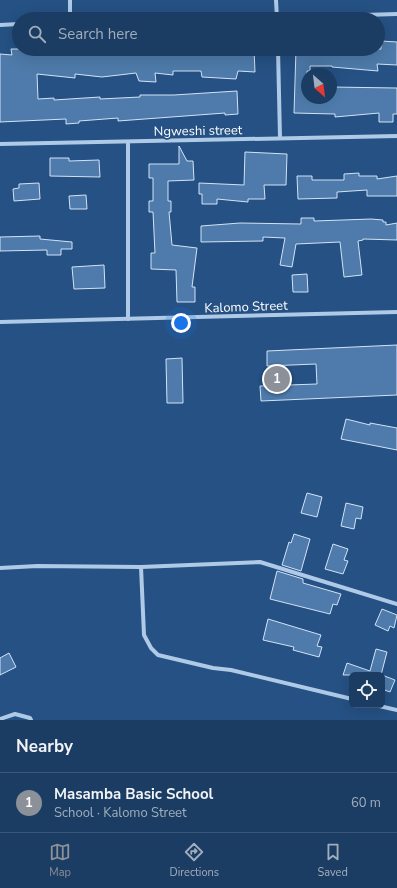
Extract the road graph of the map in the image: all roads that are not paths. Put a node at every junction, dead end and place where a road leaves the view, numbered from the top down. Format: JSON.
{"nodes":[{"id":1,"x":70,"y":0,"type":"edge"},
{"id":2,"x":276,"y":0,"type":"edge"},
{"id":3,"x":70,"y":12,"type":"edge"},
{"id":4,"x":277,"y":12,"type":"edge"},
{"id":5,"x":385,"y":14,"type":"edge"},
{"id":6,"x":397,"y":14,"type":"edge"},
{"id":7,"x":12,"y":24,"type":"edge"},
{"id":8,"x":0,"y":25,"type":"edge"},
{"id":9,"x":278,"y":56,"type":"edge"},
{"id":10,"x":397,"y":136,"type":"edge"},
{"id":11,"x":280,"y":138,"type":"junction"},
{"id":12,"x":128,"y":142,"type":"junction"},
{"id":13,"x":0,"y":144,"type":"edge"},
{"id":14,"x":397,"y":312,"type":"edge"},
{"id":15,"x":128,"y":319,"type":"junction"},
{"id":16,"x":0,"y":322,"type":"edge"},
{"id":17,"x":141,"y":567,"type":"junction"},
{"id":18,"x":0,"y":568,"type":"edge"},
{"id":19,"x":397,"y":604,"type":"edge"},
{"id":20,"x":349,"y":698,"type":"edge"},
{"id":21,"x":385,"y":707,"type":"edge"},
{"id":22,"x":397,"y":710,"type":"edge"},
{"id":23,"x":0,"y":719,"type":"edge"},
{"id":24,"x":31,"y":720,"type":"edge"}],
"edges":[{"from":1,"to":3,"type":"street"},
{"from":2,"to":4,"type":"street"},
{"from":5,"to":6,"type":"street"},
{"from":7,"to":8,"type":"street"},
{"from":9,"to":11,"type":"street"},
{"from":10,"to":11,"type":"street","name":"Ngweshi street"},
{"from":11,"to":12,"type":"street","name":"Ngweshi street"},
{"from":12,"to":13,"type":"street","name":"Ngweshi street"},
{"from":12,"to":15,"type":"street"},
{"from":14,"to":15,"type":"street","name":"Kalomo Street"},
{"from":15,"to":16,"type":"street","name":"Kalomo Street"},
{"from":17,"to":18,"type":"street"},
{"from":17,"to":19,"type":"street"},
{"from":17,"to":20,"type":"street"},
{"from":21,"to":22,"type":"street"},
{"from":23,"to":24,"type":"street"}]}
